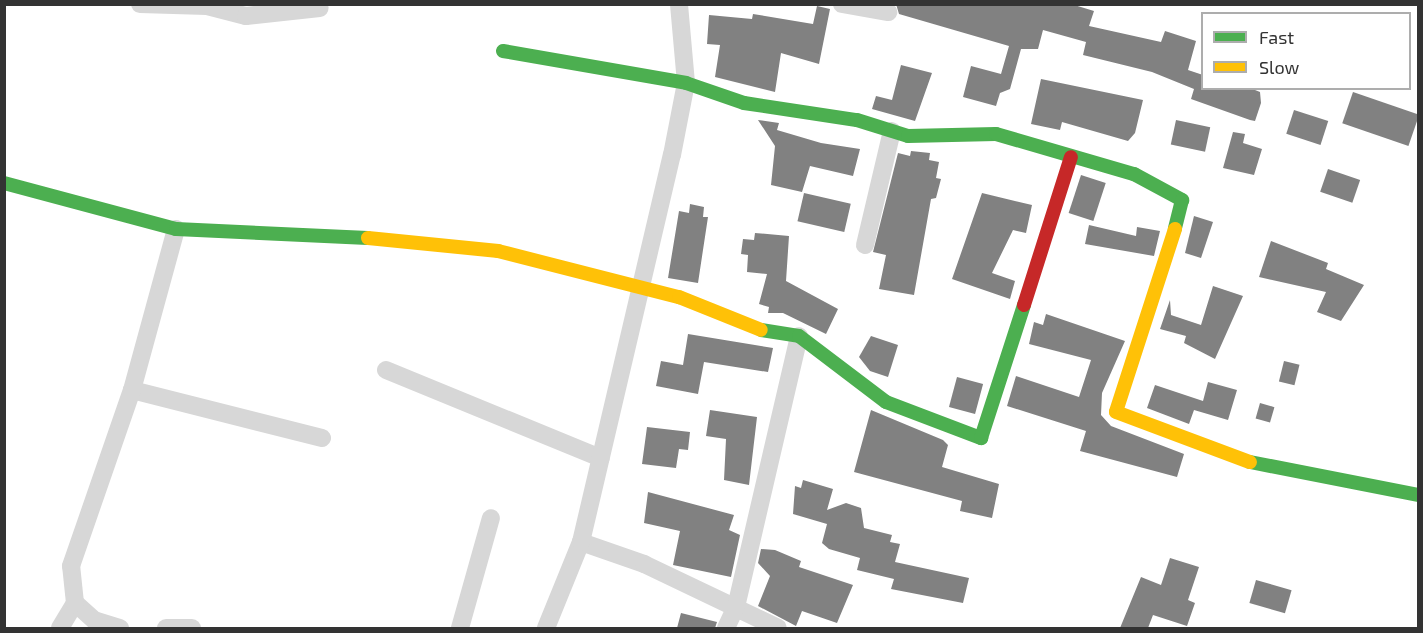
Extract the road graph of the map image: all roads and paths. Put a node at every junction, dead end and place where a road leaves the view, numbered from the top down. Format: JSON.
{"nodes":[{"id":1,"x":140,"y":4,"type":"edge"},
{"id":2,"x":679,"y":4,"type":"edge"},
{"id":3,"x":842,"y":4,"type":"edge"},
{"id":4,"x":320,"y":8,"type":"dead end"},
{"id":5,"x":888,"y":12,"type":"dead end"},
{"id":6,"x":503,"y":51,"type":"dead end"},
{"id":7,"x":686,"y":83,"type":"junction"},
{"id":8,"x":892,"y":130,"type":"junction"},
{"id":9,"x":1071,"y":157,"type":"junction"},
{"id":10,"x":4,"y":183,"type":"edge"},
{"id":11,"x":176,"y":229,"type":"junction"},
{"id":12,"x":866,"y":245,"type":"dead end"},
{"id":13,"x":642,"y":290,"type":"junction"},
{"id":14,"x":799,"y":336,"type":"junction"},
{"id":15,"x":386,"y":370,"type":"dead end"},
{"id":16,"x":132,"y":390,"type":"junction"},
{"id":17,"x":322,"y":438,"type":"dead end"},
{"id":18,"x":601,"y":458,"type":"junction"},
{"id":19,"x":1419,"y":495,"type":"edge"},
{"id":20,"x":491,"y":518,"type":"dead end"},
{"id":21,"x":581,"y":542,"type":"junction"},
{"id":22,"x":75,"y":603,"type":"junction"},
{"id":23,"x":736,"y":608,"type":"junction"},
{"id":24,"x":60,"y":628,"type":"edge"},
{"id":25,"x":120,"y":628,"type":"edge"},
{"id":26,"x":166,"y":628,"type":"edge"},
{"id":27,"x":192,"y":628,"type":"edge"},
{"id":28,"x":460,"y":628,"type":"edge"},
{"id":29,"x":546,"y":628,"type":"edge"},
{"id":30,"x":726,"y":628,"type":"edge"},
{"id":31,"x":778,"y":628,"type":"edge"}],
"edges":[{"from":1,"to":4,"type":"street"},
{"from":2,"to":7,"type":"street"},
{"from":3,"to":5,"type":"street"},
{"from":6,"to":7,"type":"street"},
{"from":7,"to":8,"type":"street"},
{"from":7,"to":13,"type":"street"},
{"from":8,"to":9,"type":"street"},
{"from":8,"to":12,"type":"street"},
{"from":9,"to":14,"type":"street"},
{"from":9,"to":19,"type":"street"},
{"from":10,"to":11,"type":"street"},
{"from":11,"to":13,"type":"street"},
{"from":11,"to":16,"type":"street"},
{"from":13,"to":14,"type":"street"},
{"from":13,"to":18,"type":"street"},
{"from":14,"to":23,"type":"street"},
{"from":15,"to":18,"type":"street"},
{"from":16,"to":17,"type":"street"},
{"from":16,"to":22,"type":"street"},
{"from":18,"to":21,"type":"street"},
{"from":20,"to":28,"type":"street"},
{"from":21,"to":23,"type":"street"},
{"from":21,"to":29,"type":"street"},
{"from":22,"to":24,"type":"street"},
{"from":22,"to":25,"type":"street"},
{"from":23,"to":30,"type":"street"},
{"from":23,"to":31,"type":"street"},
{"from":26,"to":27,"type":"street"}]}
